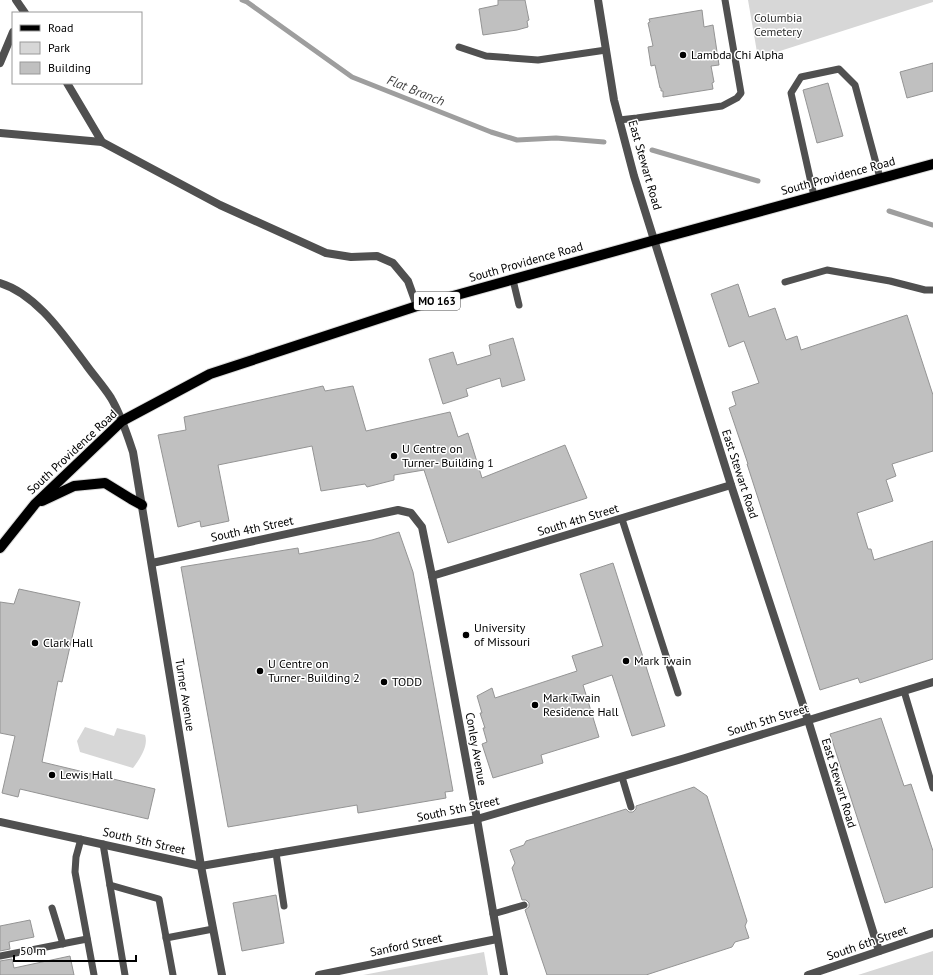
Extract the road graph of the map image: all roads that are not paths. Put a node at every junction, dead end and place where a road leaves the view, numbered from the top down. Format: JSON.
{"nodes":[{"id":1,"x":16,"y":0,"type":"edge"},
{"id":2,"x":598,"y":0,"type":"edge"},
{"id":3,"x":725,"y":0,"type":"edge"},
{"id":4,"x":23,"y":12,"type":"edge"},
{"id":5,"x":12,"y":34,"type":"edge"},
{"id":6,"x":459,"y":47,"type":"dead end"},
{"id":7,"x":606,"y":50,"type":"junction"},
{"id":8,"x":0,"y":63,"type":"edge"},
{"id":9,"x":68,"y":84,"type":"edge"},
{"id":10,"x":619,"y":120,"type":"junction"},
{"id":11,"x":0,"y":133,"type":"edge"},
{"id":12,"x":102,"y":142,"type":"junction"},
{"id":13,"x":933,"y":164,"type":"edge"},
{"id":14,"x":880,"y":178,"type":"junction"},
{"id":15,"x":814,"y":196,"type":"junction"},
{"id":16,"x":655,"y":240,"type":"junction"},
{"id":17,"x":513,"y":280,"type":"junction"},
{"id":18,"x":785,"y":282,"type":"dead end"},
{"id":19,"x":0,"y":284,"type":"edge"},
{"id":20,"x":933,"y":290,"type":"edge"},
{"id":21,"x":519,"y":305,"type":"dead end"},
{"id":22,"x":418,"y":306,"type":"junction"},
{"id":23,"x":122,"y":420,"type":"junction"},
{"id":24,"x":731,"y":485,"type":"junction"},
{"id":25,"x":35,"y":504,"type":"junction"},
{"id":26,"x":142,"y":505,"type":"junction"},
{"id":27,"x":622,"y":519,"type":"junction"},
{"id":28,"x":422,"y":527,"type":"joint"},
{"id":29,"x":0,"y":548,"type":"edge"},
{"id":30,"x":152,"y":562,"type":"junction"},
{"id":31,"x":432,"y":576,"type":"junction"},
{"id":32,"x":933,"y":682,"type":"edge"},
{"id":33,"x":904,"y":691,"type":"junction"},
{"id":34,"x":678,"y":693,"type":"dead end"},
{"id":35,"x":808,"y":720,"type":"junction"},
{"id":36,"x":622,"y":777,"type":"junction"},
{"id":37,"x":933,"y":788,"type":"edge"},
{"id":38,"x":631,"y":807,"type":"dead end"},
{"id":39,"x":477,"y":819,"type":"junction"},
{"id":40,"x":0,"y":822,"type":"edge"},
{"id":41,"x":81,"y":840,"type":"junction"},
{"id":42,"x":103,"y":844,"type":"junction"},
{"id":43,"x":276,"y":853,"type":"junction"},
{"id":44,"x":201,"y":866,"type":"junction"},
{"id":45,"x":110,"y":885,"type":"junction"},
{"id":46,"x":524,"y":905,"type":"dead end"},
{"id":47,"x":284,"y":906,"type":"dead end"},
{"id":48,"x":52,"y":908,"type":"dead end"},
{"id":49,"x":493,"y":914,"type":"junction"},
{"id":50,"x":213,"y":929,"type":"junction"},
{"id":51,"x":933,"y":933,"type":"edge"},
{"id":52,"x":166,"y":938,"type":"junction"},
{"id":53,"x":87,"y":939,"type":"junction"},
{"id":54,"x":497,"y":939,"type":"junction"},
{"id":55,"x":63,"y":944,"type":"junction"},
{"id":56,"x":879,"y":951,"type":"junction"},
{"id":57,"x":0,"y":956,"type":"edge"},
{"id":58,"x":94,"y":975,"type":"edge"},
{"id":59,"x":126,"y":975,"type":"edge"},
{"id":60,"x":173,"y":975,"type":"edge"},
{"id":61,"x":222,"y":975,"type":"edge"},
{"id":62,"x":320,"y":975,"type":"edge"},
{"id":63,"x":504,"y":975,"type":"edge"},
{"id":64,"x":808,"y":975,"type":"edge"}],
"edges":[{"from":1,"to":4,"type":"street"},
{"from":2,"to":7,"type":"street","name":"East Stewart Road"},
{"from":3,"to":10,"type":"lane"},
{"from":5,"to":8,"type":"street"},
{"from":6,"to":7,"type":"lane"},
{"from":7,"to":10,"type":"street","name":"East Stewart Road"},
{"from":9,"to":12,"type":"street"},
{"from":10,"to":16,"type":"street","name":"East Stewart Road"},
{"from":11,"to":12,"type":"street"},
{"from":12,"to":22,"type":"street"},
{"from":13,"to":14,"type":"main road","name":"South Providence Road","number":"MO 163"},
{"from":14,"to":15,"type":"main road","name":"South Providence Road","number":"MO 163"},
{"from":14,"to":15,"type":"lane"},
{"from":15,"to":16,"type":"main road","name":"South Providence Road","number":"MO 163"},
{"from":16,"to":17,"type":"main road","name":"South Providence Road","number":"MO 163"},
{"from":16,"to":24,"type":"street","name":"East Stewart Road"},
{"from":17,"to":21,"type":"lane"},
{"from":17,"to":22,"type":"main road","name":"South Providence Road","number":"MO 163"},
{"from":18,"to":20,"type":"lane"},
{"from":19,"to":23,"type":"street","name":"Turner Avenue"},
{"from":22,"to":23,"type":"main road","name":"South Providence Road","number":"MO 163"},
{"from":23,"to":25,"type":"main road","name":"South Providence Road","number":"MO 163"},
{"from":23,"to":26,"type":"street","name":"Turner Avenue"},
{"from":24,"to":27,"type":"street","name":"South 4th Street"},
{"from":24,"to":35,"type":"street","name":"East Stewart Road"},
{"from":25,"to":26,"type":"main road"},
{"from":25,"to":29,"type":"main road","name":"South Providence Road","number":"MO 163"},
{"from":26,"to":30,"type":"street","name":"Turner Avenue"},
{"from":27,"to":31,"type":"street","name":"South 4th Street"},
{"from":27,"to":34,"type":"lane"},
{"from":28,"to":30,"type":"street","name":"South 4th Street"},
{"from":28,"to":31,"type":"street","name":"Conley Avenue"},
{"from":30,"to":44,"type":"street","name":"Turner Avenue"},
{"from":31,"to":39,"type":"street","name":"Conley Avenue"},
{"from":32,"to":33,"type":"street","name":"South 5th Street"},
{"from":33,"to":35,"type":"street","name":"South 5th Street"},
{"from":33,"to":37,"type":"lane"},
{"from":35,"to":36,"type":"street","name":"South 5th Street"},
{"from":35,"to":56,"type":"street","name":"East Stewart Road"},
{"from":36,"to":38,"type":"lane"},
{"from":36,"to":39,"type":"street","name":"South 5th Street"},
{"from":39,"to":43,"type":"street","name":"South 5th Street"},
{"from":39,"to":49,"type":"street","name":"Conley Avenue"},
{"from":40,"to":41,"type":"street","name":"South 5th Street"},
{"from":41,"to":42,"type":"street","name":"South 5th Street"},
{"from":41,"to":53,"type":"lane"},
{"from":42,"to":44,"type":"street","name":"South 5th Street"},
{"from":42,"to":45,"type":"lane"},
{"from":43,"to":44,"type":"street","name":"South 5th Street"},
{"from":43,"to":47,"type":"lane"},
{"from":44,"to":50,"type":"street","name":"Turner Avenue"},
{"from":45,"to":52,"type":"lane"},
{"from":45,"to":59,"type":"lane"},
{"from":46,"to":49,"type":"lane"},
{"from":48,"to":55,"type":"lane"},
{"from":49,"to":54,"type":"street","name":"Conley Avenue"},
{"from":50,"to":52,"type":"lane"},
{"from":50,"to":61,"type":"street","name":"Turner Avenue"},
{"from":51,"to":56,"type":"street","name":"South 6th Street"},
{"from":52,"to":60,"type":"lane"},
{"from":53,"to":55,"type":"lane"},
{"from":53,"to":58,"type":"lane"},
{"from":54,"to":62,"type":"street","name":"Sanford Street"},
{"from":54,"to":63,"type":"street","name":"Conley Avenue"},
{"from":55,"to":57,"type":"lane"},
{"from":56,"to":64,"type":"street","name":"South 6th Street"}]}
